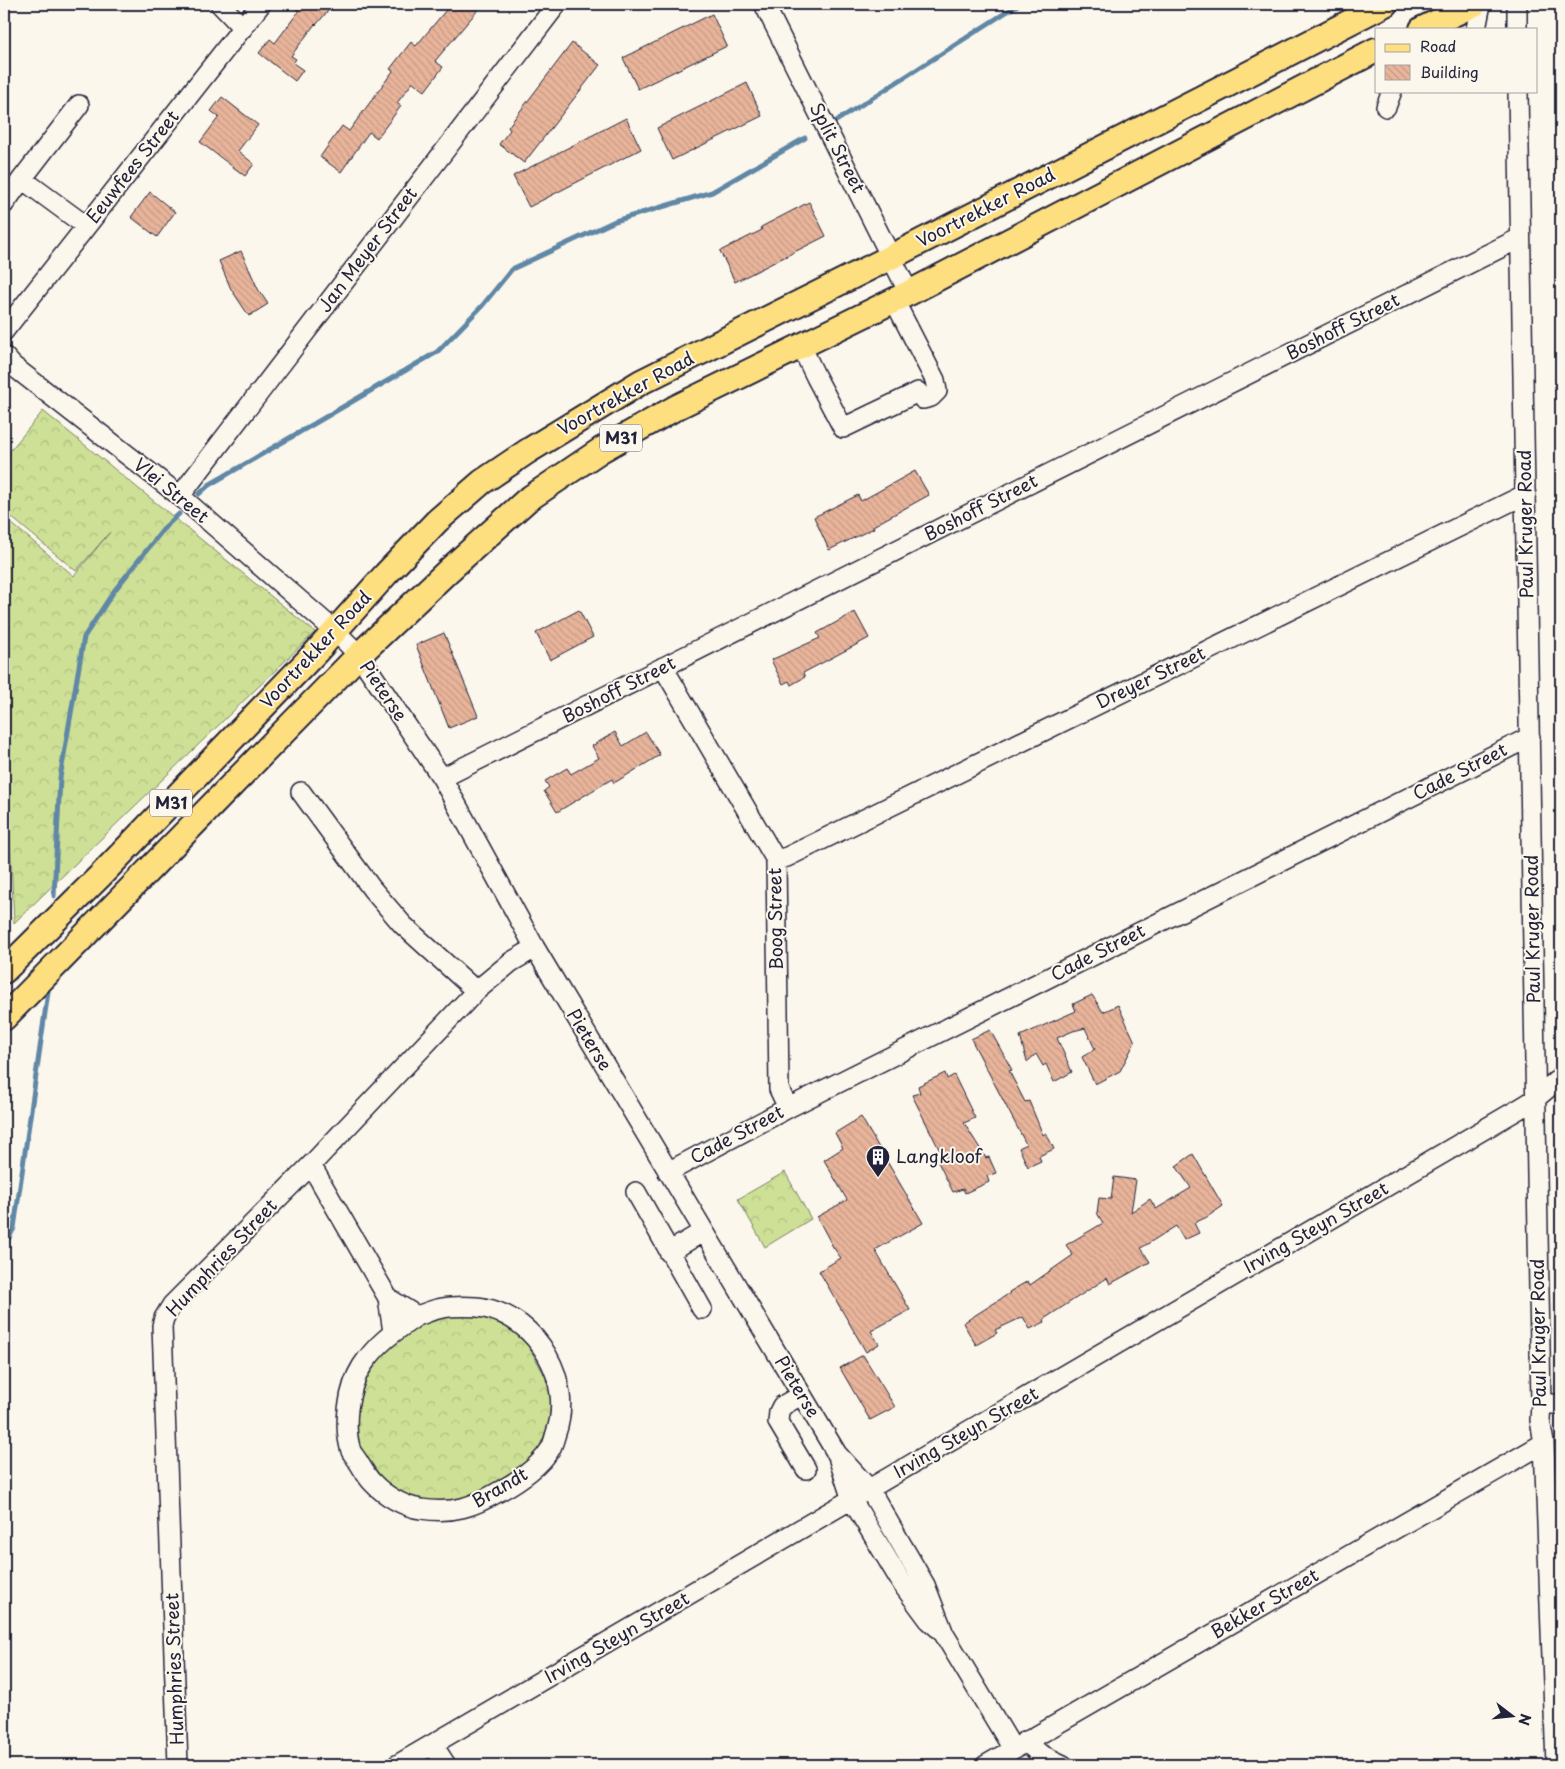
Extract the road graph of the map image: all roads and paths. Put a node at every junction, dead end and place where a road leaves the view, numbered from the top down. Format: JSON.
{"nodes":[{"id":1,"x":220,"y":4,"type":"edge"},
{"id":2,"x":261,"y":4,"type":"edge"},
{"id":3,"x":556,"y":4,"type":"edge"},
{"id":4,"x":764,"y":4,"type":"edge"},
{"id":5,"x":1384,"y":4,"type":"edge"},
{"id":6,"x":1475,"y":4,"type":"edge"},
{"id":7,"x":1481,"y":4,"type":"edge"},
{"id":8,"x":1517,"y":4,"type":"edge"},
{"id":9,"x":243,"y":28,"type":"junction"},
{"id":10,"x":1424,"y":28,"type":"edge"},
{"id":11,"x":1476,"y":28,"type":"edge"},
{"id":12,"x":1517,"y":28,"type":"edge"},
{"id":13,"x":1375,"y":51,"type":"edge"},
{"id":14,"x":1518,"y":92,"type":"edge"},
{"id":15,"x":79,"y":105,"type":"dead end"},
{"id":16,"x":22,"y":179,"type":"junction"},
{"id":17,"x":4,"y":204,"type":"edge"},
{"id":18,"x":86,"y":226,"type":"junction"},
{"id":19,"x":1520,"y":238,"type":"junction"},
{"id":20,"x":891,"y":257,"type":"junction"},
{"id":21,"x":901,"y":297,"type":"junction"},
{"id":22,"x":4,"y":330,"type":"edge"},
{"id":23,"x":801,"y":346,"type":"junction"},
{"id":24,"x":4,"y":356,"type":"edge"},
{"id":25,"x":1526,"y":494,"type":"junction"},
{"id":26,"x":180,"y":496,"type":"junction"},
{"id":27,"x":334,"y":631,"type":"junction"},
{"id":28,"x":359,"y":655,"type":"junction"},
{"id":29,"x":663,"y":668,"type":"junction"},
{"id":30,"x":1530,"y":737,"type":"junction"},
{"id":31,"x":442,"y":778,"type":"junction"},
{"id":32,"x":301,"y":792,"type":"dead end"},
{"id":33,"x":776,"y":860,"type":"junction"},
{"id":34,"x":535,"y":948,"type":"junction"},
{"id":35,"x":4,"y":971,"type":"edge"},
{"id":36,"x":476,"y":991,"type":"junction"},
{"id":37,"x":4,"y":1018,"type":"edge"},
{"id":38,"x":1561,"y":1077,"type":"edge"},
{"id":39,"x":1535,"y":1099,"type":"junction"},
{"id":40,"x":788,"y":1108,"type":"junction"},
{"id":41,"x":311,"y":1165,"type":"junction"},
{"id":42,"x":668,"y":1172,"type":"junction"},
{"id":43,"x":636,"y":1192,"type":"dead end"},
{"id":44,"x":704,"y":1231,"type":"junction"},
{"id":45,"x":669,"y":1252,"type":"junction"},
{"id":46,"x":388,"y":1298,"type":"junction"},
{"id":47,"x":702,"y":1310,"type":"dead end"},
{"id":48,"x":417,"y":1316,"type":"junction"},
{"id":49,"x":393,"y":1332,"type":"junction"},
{"id":50,"x":802,"y":1395,"type":"junction"},
{"id":51,"x":1541,"y":1404,"type":"junction"},
{"id":52,"x":1561,"y":1404,"type":"edge"},
{"id":53,"x":1544,"y":1443,"type":"junction"},
{"id":54,"x":837,"y":1454,"type":"junction"},
{"id":55,"x":806,"y":1469,"type":"dead end"},
{"id":56,"x":870,"y":1490,"type":"junction"},
{"id":57,"x":852,"y":1500,"type":"junction"},
{"id":58,"x":944,"y":1634,"type":"junction"},
{"id":59,"x":433,"y":1745,"type":"junction"},
{"id":60,"x":1019,"y":1745,"type":"junction"},
{"id":61,"x":178,"y":1765,"type":"edge"},
{"id":62,"x":397,"y":1765,"type":"edge"},
{"id":63,"x":446,"y":1765,"type":"edge"},
{"id":64,"x":986,"y":1765,"type":"edge"},
{"id":65,"x":1064,"y":1765,"type":"edge"},
{"id":66,"x":1556,"y":1765,"type":"edge"}],
"edges":[{"from":1,"to":9,"type":"street"},
{"from":2,"to":9,"type":"street","name":"Eeuwfees Street"},
{"from":3,"to":26,"type":"street","name":"Jan Meyer Street"},
{"from":4,"to":20,"type":"street","name":"Split Street"},
{"from":5,"to":20,"type":"main road","name":"Voortrekker Road","number":"M31"},
{"from":6,"to":10,"type":"main road"},
{"from":7,"to":11,"type":"street"},
{"from":8,"to":12,"type":"street"},
{"from":9,"to":18,"type":"street","name":"Eeuwfees Street"},
{"from":13,"to":21,"type":"main road","name":"Voortrekker Road","number":"M31"},
{"from":14,"to":19,"type":"street","name":"Paul Kruger Road"},
{"from":15,"to":16,"type":"street"},
{"from":16,"to":17,"type":"street"},
{"from":16,"to":18,"type":"street"},
{"from":18,"to":22,"type":"street","name":"Eeuwfees Street"},
{"from":19,"to":25,"type":"street","name":"Paul Kruger Road"},
{"from":19,"to":29,"type":"street","name":"Boshoff Street"},
{"from":20,"to":21,"type":"street","name":"Split Street"},
{"from":20,"to":27,"type":"main road","name":"Voortrekker Road","number":"M31"},
{"from":21,"to":23,"type":"main road","name":"Voortrekker Road","number":"M31"},
{"from":21,"to":23,"type":"street","name":"Split Street"},
{"from":23,"to":28,"type":"main road","name":"Voortrekker Road","number":"M31"},
{"from":24,"to":26,"type":"street","name":"Vlei Street"},
{"from":25,"to":30,"type":"street","name":"Paul Kruger Road"},
{"from":25,"to":33,"type":"street","name":"Dreyer Street"},
{"from":26,"to":27,"type":"street","name":"Vlei Street"},
{"from":27,"to":28,"type":"street","name":"Pieterse"},
{"from":27,"to":35,"type":"main road","name":"Voortrekker Road","number":"M31"},
{"from":28,"to":31,"type":"street","name":"Pieterse"},
{"from":28,"to":37,"type":"main road","name":"Voortrekker Road","number":"M31"},
{"from":29,"to":31,"type":"street","name":"Boshoff Street"},
{"from":29,"to":33,"type":"street","name":"Boog Street"},
{"from":30,"to":39,"type":"street","name":"Paul Kruger Road"},
{"from":30,"to":40,"type":"street","name":"Cade Street"},
{"from":31,"to":34,"type":"street","name":"Pieterse"},
{"from":32,"to":36,"type":"street"},
{"from":33,"to":40,"type":"street","name":"Boog Street"},
{"from":34,"to":36,"type":"street","name":"Humphries Street"},
{"from":34,"to":42,"type":"street","name":"Pieterse"},
{"from":36,"to":41,"type":"street","name":"Humphries Street"},
{"from":38,"to":39,"type":"street","name":"Irving Steyn Street"},
{"from":39,"to":51,"type":"street","name":"Paul Kruger Road"},
{"from":39,"to":56,"type":"street","name":"Irving Steyn Street"},
{"from":40,"to":42,"type":"street","name":"Cade Street"},
{"from":41,"to":46,"type":"street"},
{"from":41,"to":61,"type":"street","name":"Humphries Street"},
{"from":42,"to":44,"type":"street","name":"Pieterse"},
{"from":43,"to":45,"type":"street"},
{"from":44,"to":45,"type":"street"},
{"from":44,"to":50,"type":"street","name":"Pieterse"},
{"from":45,"to":47,"type":"street"},
{"from":46,"to":48,"type":"street"},
{"from":46,"to":49,"type":"street"},
{"from":48,"to":49,"type":"street","name":"Brandt"},
{"from":48,"to":49,"type":"street","name":"Brandt"},
{"from":50,"to":54,"type":"street","name":"Pieterse"},
{"from":50,"to":55,"type":"street"},
{"from":51,"to":52,"type":"street"},
{"from":51,"to":53,"type":"street","name":"Paul Kruger Road"},
{"from":53,"to":60,"type":"street","name":"Bekker Street"},
{"from":53,"to":66,"type":"street","name":"Paul Kruger Road"},
{"from":54,"to":56,"type":"street","name":"Pieterse"},
{"from":54,"to":57,"type":"street","name":"Pieterse"},
{"from":56,"to":57,"type":"street","name":"Irving Steyn Street"},
{"from":56,"to":58,"type":"street","name":"Pieterse"},
{"from":57,"to":58,"type":"street","name":"Pieterse"},
{"from":57,"to":59,"type":"street","name":"Irving Steyn Street"},
{"from":58,"to":60,"type":"street","name":"Pieterse"},
{"from":59,"to":62,"type":"street","name":"Irving Steyn Street"},
{"from":59,"to":63,"type":"street"},
{"from":60,"to":64,"type":"street","name":"Bekker Street"},
{"from":60,"to":65,"type":"street"}]}
